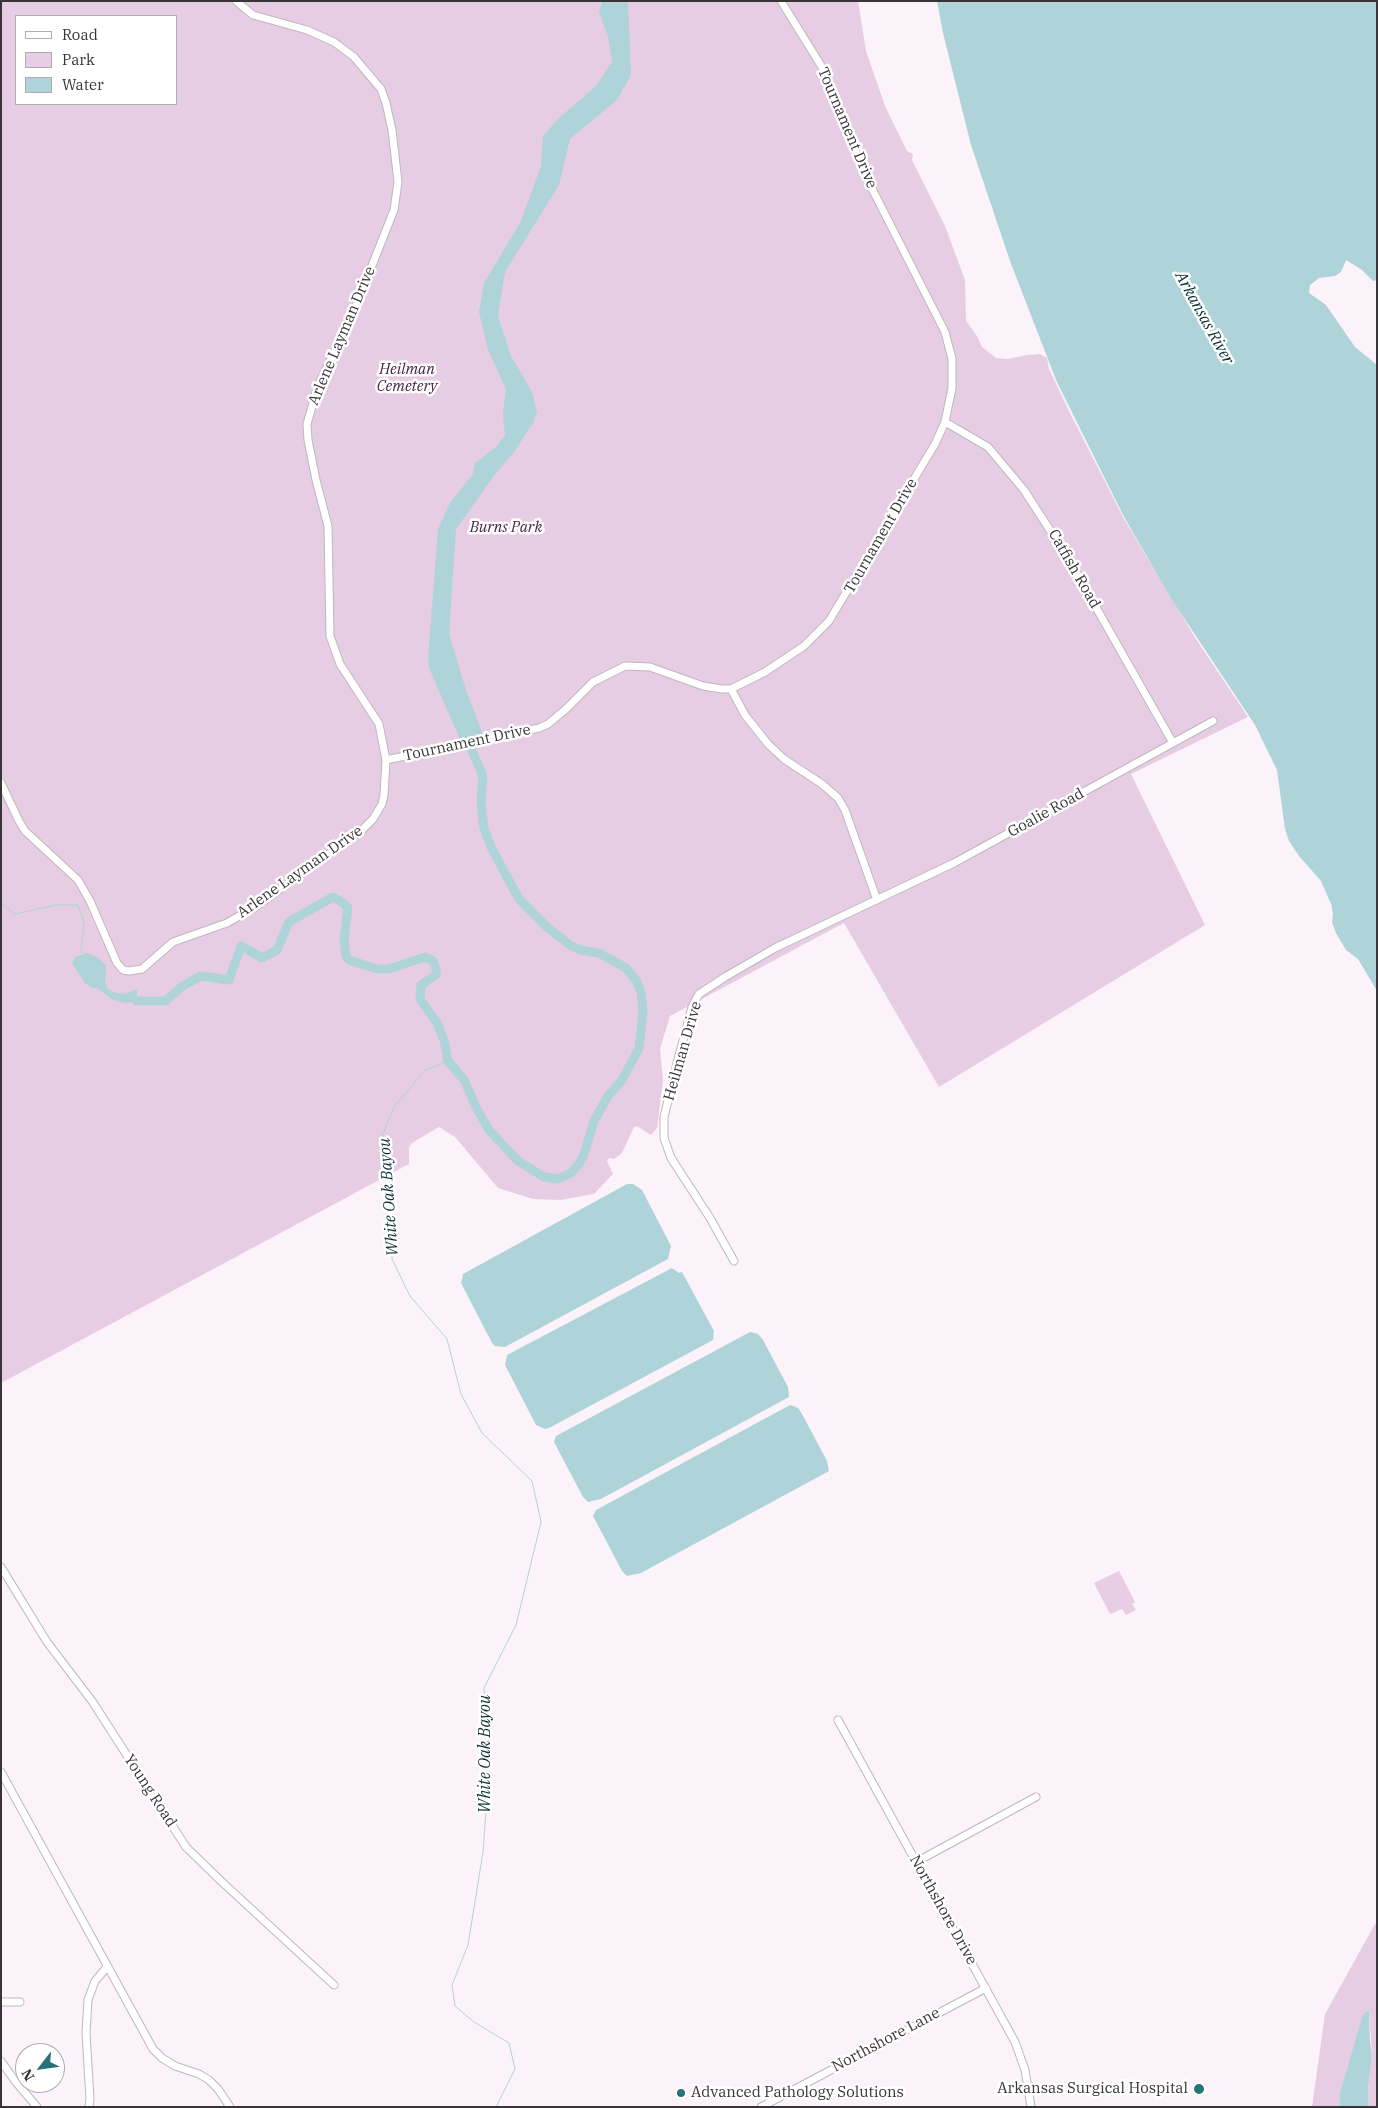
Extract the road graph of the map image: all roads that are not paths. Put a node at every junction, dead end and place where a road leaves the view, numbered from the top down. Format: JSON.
{"nodes":[{"id":1,"x":236,"y":1,"type":"edge"},
{"id":2,"x":781,"y":1,"type":"edge"},
{"id":3,"x":945,"y":422,"type":"junction"},
{"id":4,"x":731,"y":688,"type":"junction"},
{"id":5,"x":1213,"y":720,"type":"dead end"},
{"id":6,"x":1172,"y":743,"type":"junction"},
{"id":7,"x":386,"y":760,"type":"junction"},
{"id":8,"x":1,"y":783,"type":"edge"},
{"id":9,"x":877,"y":900,"type":"junction"},
{"id":10,"x":734,"y":1261,"type":"dead end"},
{"id":11,"x":1,"y":1567,"type":"edge"},
{"id":12,"x":838,"y":1720,"type":"dead end"},
{"id":13,"x":1,"y":1772,"type":"edge"},
{"id":14,"x":1036,"y":1796,"type":"dead end"},
{"id":15,"x":916,"y":1862,"type":"junction"},
{"id":16,"x":107,"y":1967,"type":"junction"},
{"id":17,"x":334,"y":1985,"type":"dead end"},
{"id":18,"x":986,"y":1988,"type":"junction"},
{"id":19,"x":1,"y":2002,"type":"edge"},
{"id":20,"x":20,"y":2002,"type":"dead end"},
{"id":21,"x":1,"y":2060,"type":"edge"},
{"id":22,"x":37,"y":2107,"type":"edge"},
{"id":23,"x":89,"y":2107,"type":"edge"},
{"id":24,"x":230,"y":2107,"type":"edge"},
{"id":25,"x":761,"y":2107,"type":"edge"},
{"id":26,"x":1031,"y":2107,"type":"edge"}],
"edges":[{"from":1,"to":7,"type":"street","name":"Arlene Layman Drive"},
{"from":2,"to":3,"type":"street","name":"Tournament Drive"},
{"from":3,"to":4,"type":"street","name":"Tournament Drive"},
{"from":3,"to":6,"type":"street","name":"Catfish Road"},
{"from":4,"to":7,"type":"street","name":"Tournament Drive"},
{"from":4,"to":9,"type":"street"},
{"from":5,"to":6,"type":"street","name":"Goalie Road"},
{"from":6,"to":9,"type":"street","name":"Goalie Road"},
{"from":7,"to":8,"type":"street","name":"Arlene Layman Drive"},
{"from":9,"to":10,"type":"street","name":"Heilman Drive"},
{"from":11,"to":17,"type":"street","name":"Young Road"},
{"from":12,"to":15,"type":"street","name":"Northshore Drive"},
{"from":13,"to":16,"type":"street"},
{"from":14,"to":15,"type":"street"},
{"from":15,"to":18,"type":"street","name":"Northshore Drive"},
{"from":16,"to":23,"type":"street"},
{"from":16,"to":24,"type":"street"},
{"from":18,"to":25,"type":"street","name":"Northshore Lane"},
{"from":18,"to":26,"type":"street","name":"Northshore Drive"},
{"from":19,"to":20,"type":"street"},
{"from":21,"to":22,"type":"street"}]}
